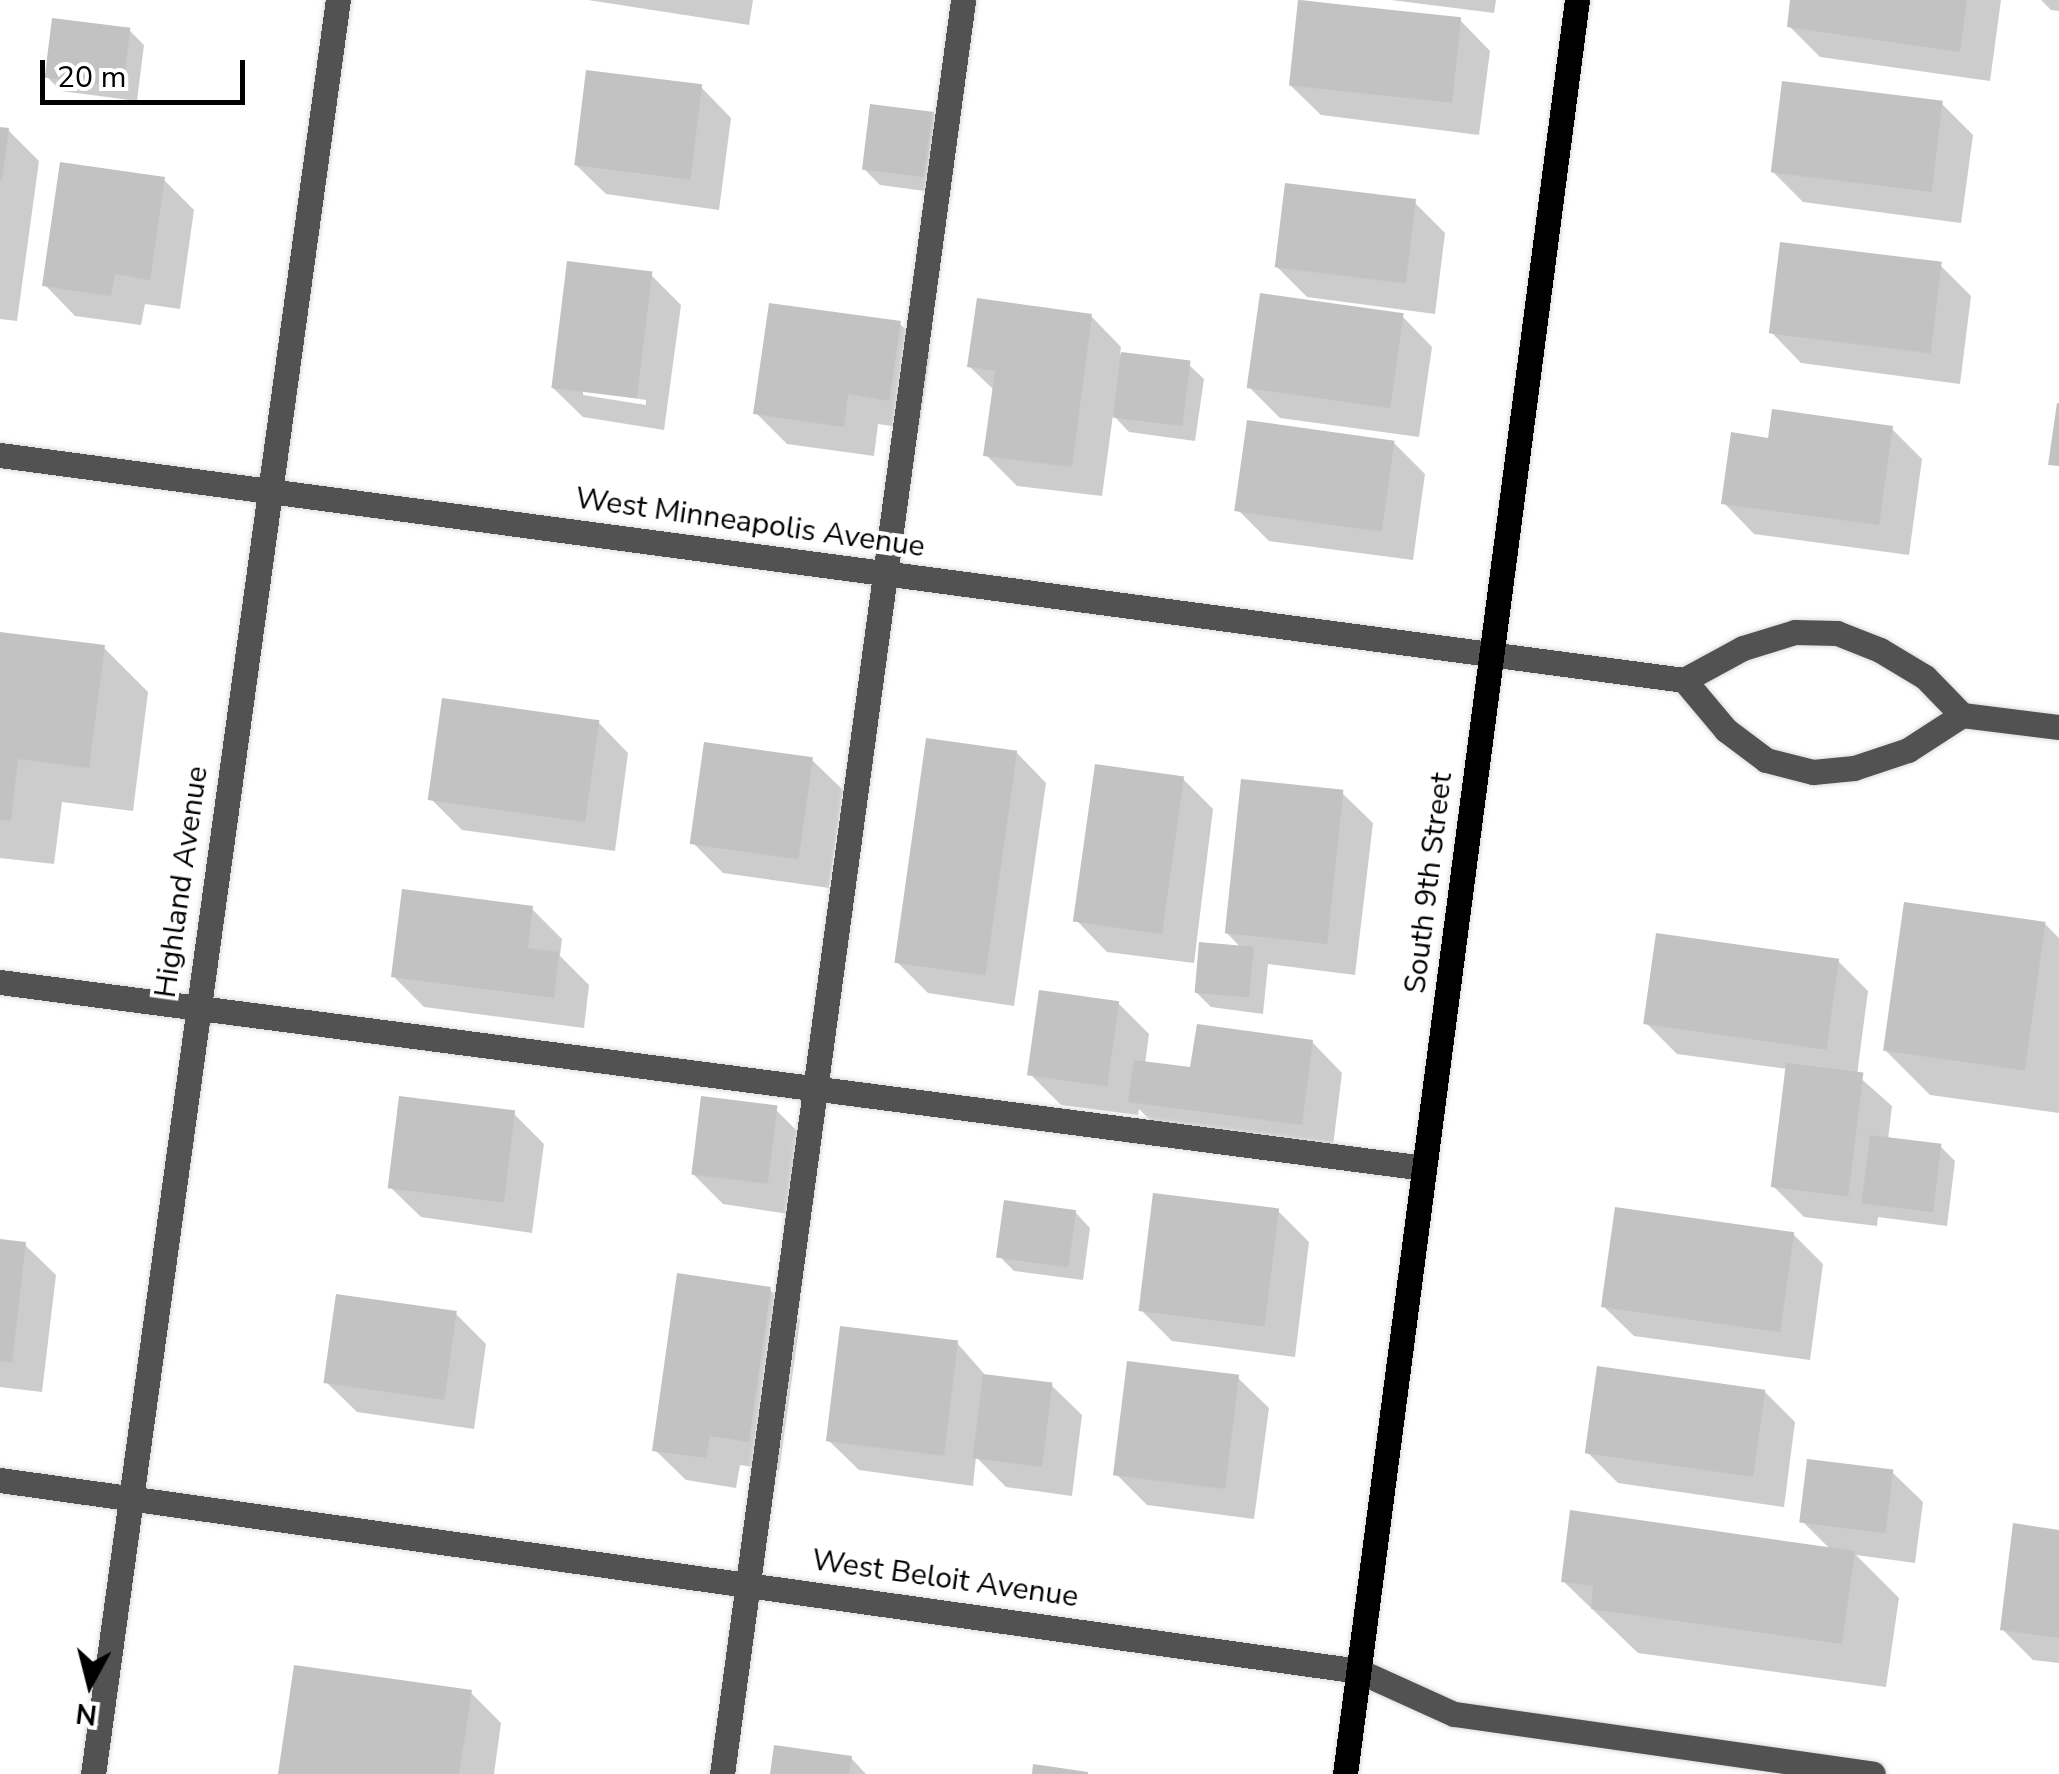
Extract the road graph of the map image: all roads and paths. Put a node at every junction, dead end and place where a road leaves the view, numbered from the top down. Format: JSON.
{"nodes":[{"id":1,"x":338,"y":0,"type":"edge"},
{"id":2,"x":963,"y":0,"type":"edge"},
{"id":3,"x":1576,"y":0,"type":"edge"},
{"id":4,"x":0,"y":455,"type":"edge"},
{"id":5,"x":270,"y":490,"type":"junction"},
{"id":6,"x":885,"y":574,"type":"junction"},
{"id":7,"x":1491,"y":656,"type":"junction"},
{"id":8,"x":1684,"y":680,"type":"junction"},
{"id":9,"x":1962,"y":716,"type":"junction"},
{"id":10,"x":2059,"y":728,"type":"edge"},
{"id":11,"x":0,"y":982,"type":"edge"},
{"id":12,"x":198,"y":1008,"type":"junction"},
{"id":13,"x":816,"y":1088,"type":"junction"},
{"id":14,"x":1424,"y":1168,"type":"junction"},
{"id":15,"x":0,"y":1480,"type":"edge"},
{"id":16,"x":130,"y":1497,"type":"junction"},
{"id":17,"x":748,"y":1584,"type":"junction"},
{"id":18,"x":1359,"y":1671,"type":"junction"},
{"id":19,"x":93,"y":1774,"type":"edge"},
{"id":20,"x":722,"y":1774,"type":"edge"},
{"id":21,"x":1345,"y":1774,"type":"edge"},
{"id":22,"x":1873,"y":1774,"type":"edge"}],
"edges":[{"from":1,"to":5,"type":"street","name":"Highland Avenue"},
{"from":2,"to":6,"type":"street"},
{"from":3,"to":7,"type":"main road","name":"South 9th Street"},
{"from":4,"to":5,"type":"street","name":"West Minneapolis Avenue"},
{"from":5,"to":6,"type":"street","name":"West Minneapolis Avenue"},
{"from":5,"to":12,"type":"street","name":"Highland Avenue"},
{"from":6,"to":7,"type":"street","name":"West Minneapolis Avenue"},
{"from":6,"to":13,"type":"street"},
{"from":7,"to":8,"type":"street","name":"West Minneapolis Avenue"},
{"from":7,"to":14,"type":"main road","name":"South 9th Street"},
{"from":8,"to":9,"type":"street"},
{"from":8,"to":9,"type":"street"},
{"from":9,"to":10,"type":"street"},
{"from":11,"to":12,"type":"street"},
{"from":12,"to":13,"type":"street"},
{"from":12,"to":16,"type":"street","name":"Highland Avenue"},
{"from":13,"to":14,"type":"street"},
{"from":13,"to":17,"type":"street"},
{"from":14,"to":18,"type":"main road","name":"South 9th Street"},
{"from":15,"to":16,"type":"street","name":"West Beloit Avenue"},
{"from":16,"to":17,"type":"street","name":"West Beloit Avenue"},
{"from":16,"to":19,"type":"street","name":"Highland Avenue"},
{"from":17,"to":18,"type":"street","name":"West Beloit Avenue"},
{"from":17,"to":20,"type":"street"},
{"from":18,"to":21,"type":"main road","name":"South 9th Street"},
{"from":18,"to":22,"type":"street","name":"West Beloit Avenue"}]}
